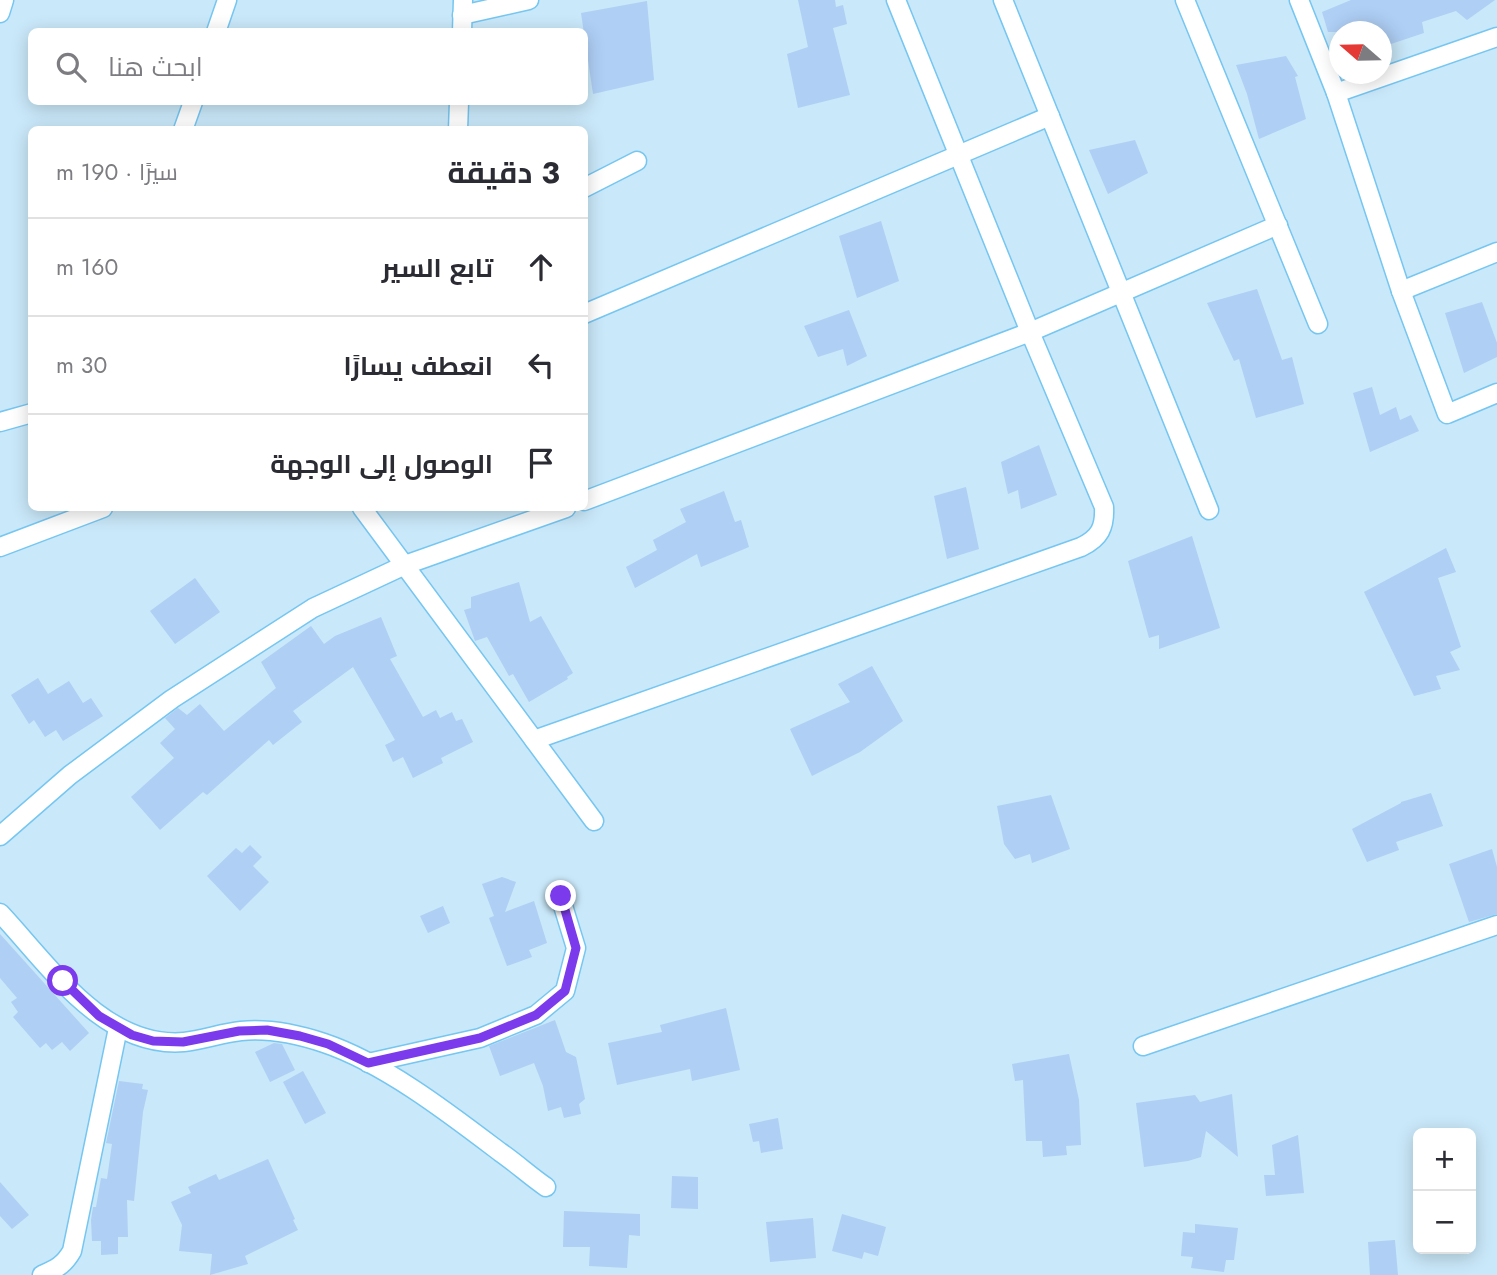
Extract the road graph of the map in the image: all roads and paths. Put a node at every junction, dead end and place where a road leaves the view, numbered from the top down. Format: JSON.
{"nodes":[{"id":1,"x":4,"y":0,"type":"edge"},
{"id":2,"x":227,"y":0,"type":"edge"},
{"id":3,"x":529,"y":0,"type":"edge"},
{"id":4,"x":896,"y":0,"type":"edge"},
{"id":5,"x":1003,"y":0,"type":"edge"},
{"id":6,"x":1185,"y":0,"type":"edge"},
{"id":7,"x":1299,"y":0,"type":"edge"},
{"id":8,"x":0,"y":13,"type":"edge"},
{"id":9,"x":462,"y":15,"type":"edge"},
{"id":10,"x":217,"y":28,"type":"edge"},
{"id":11,"x":1497,"y":37,"type":"edge"},
{"id":12,"x":1336,"y":93,"type":"junction"},
{"id":13,"x":192,"y":105,"type":"edge"},
{"id":14,"x":459,"y":105,"type":"edge"},
{"id":15,"x":1050,"y":116,"type":"junction"},
{"id":16,"x":184,"y":126,"type":"edge"},
{"id":17,"x":458,"y":126,"type":"edge"},
{"id":18,"x":960,"y":154,"type":"junction"},
{"id":19,"x":637,"y":160,"type":"dead end"},
{"id":20,"x":588,"y":186,"type":"edge"},
{"id":21,"x":1278,"y":225,"type":"junction"},
{"id":22,"x":1497,"y":252,"type":"edge"},
{"id":23,"x":1401,"y":291,"type":"junction"},
{"id":24,"x":1121,"y":292,"type":"junction"},
{"id":25,"x":588,"y":312,"type":"edge"},
{"id":26,"x":1318,"y":324,"type":"dead end"},
{"id":27,"x":1030,"y":332,"type":"junction"},
{"id":28,"x":1497,"y":393,"type":"edge"},
{"id":29,"x":28,"y":414,"type":"edge"},
{"id":30,"x":0,"y":422,"type":"edge"},
{"id":31,"x":588,"y":499,"type":"edge"},
{"id":32,"x":1209,"y":510,"type":"dead end"},
{"id":33,"x":95,"y":511,"type":"edge"},
{"id":34,"x":364,"y":511,"type":"edge"},
{"id":35,"x":558,"y":511,"type":"edge"},
{"id":36,"x":0,"y":547,"type":"edge"},
{"id":37,"x":405,"y":565,"type":"junction"},
{"id":38,"x":534,"y":740,"type":"junction"},
{"id":39,"x":594,"y":821,"type":"dead end"},
{"id":40,"x":0,"y":836,"type":"edge"},
{"id":41,"x":561,"y":896,"type":"dead end"},
{"id":42,"x":0,"y":913,"type":"edge"},
{"id":43,"x":1497,"y":925,"type":"edge"},
{"id":44,"x":118,"y":1028,"type":"junction"},
{"id":45,"x":1143,"y":1045,"type":"dead end"},
{"id":46,"x":368,"y":1063,"type":"junction"},
{"id":47,"x":547,"y":1187,"type":"dead end"},
{"id":48,"x":42,"y":1275,"type":"edge"}],
"edges":[{"from":1,"to":8,"type":"street"},
{"from":2,"to":10,"type":"street"},
{"from":3,"to":9,"type":"street"},
{"from":4,"to":18,"type":"street"},
{"from":5,"to":15,"type":"street"},
{"from":6,"to":21,"type":"street"},
{"from":7,"to":12,"type":"street"},
{"from":11,"to":12,"type":"street"},
{"from":12,"to":23,"type":"street"},
{"from":13,"to":16,"type":"street"},
{"from":14,"to":17,"type":"street"},
{"from":15,"to":18,"type":"street"},
{"from":15,"to":24,"type":"street"},
{"from":18,"to":25,"type":"street"},
{"from":18,"to":27,"type":"street"},
{"from":19,"to":20,"type":"street"},
{"from":21,"to":24,"type":"street"},
{"from":21,"to":26,"type":"street"},
{"from":22,"to":23,"type":"street"},
{"from":23,"to":28,"type":"street"},
{"from":24,"to":27,"type":"street"},
{"from":24,"to":32,"type":"street"},
{"from":27,"to":31,"type":"street"},
{"from":27,"to":38,"type":"street"},
{"from":29,"to":30,"type":"street"},
{"from":33,"to":36,"type":"street"},
{"from":34,"to":37,"type":"street"},
{"from":35,"to":37,"type":"street"},
{"from":37,"to":38,"type":"street"},
{"from":37,"to":40,"type":"street"},
{"from":38,"to":39,"type":"street"},
{"from":41,"to":46,"type":"street"},
{"from":42,"to":44,"type":"street"},
{"from":43,"to":45,"type":"street"},
{"from":44,"to":46,"type":"street"},
{"from":44,"to":48,"type":"street"},
{"from":46,"to":47,"type":"street"}]}
